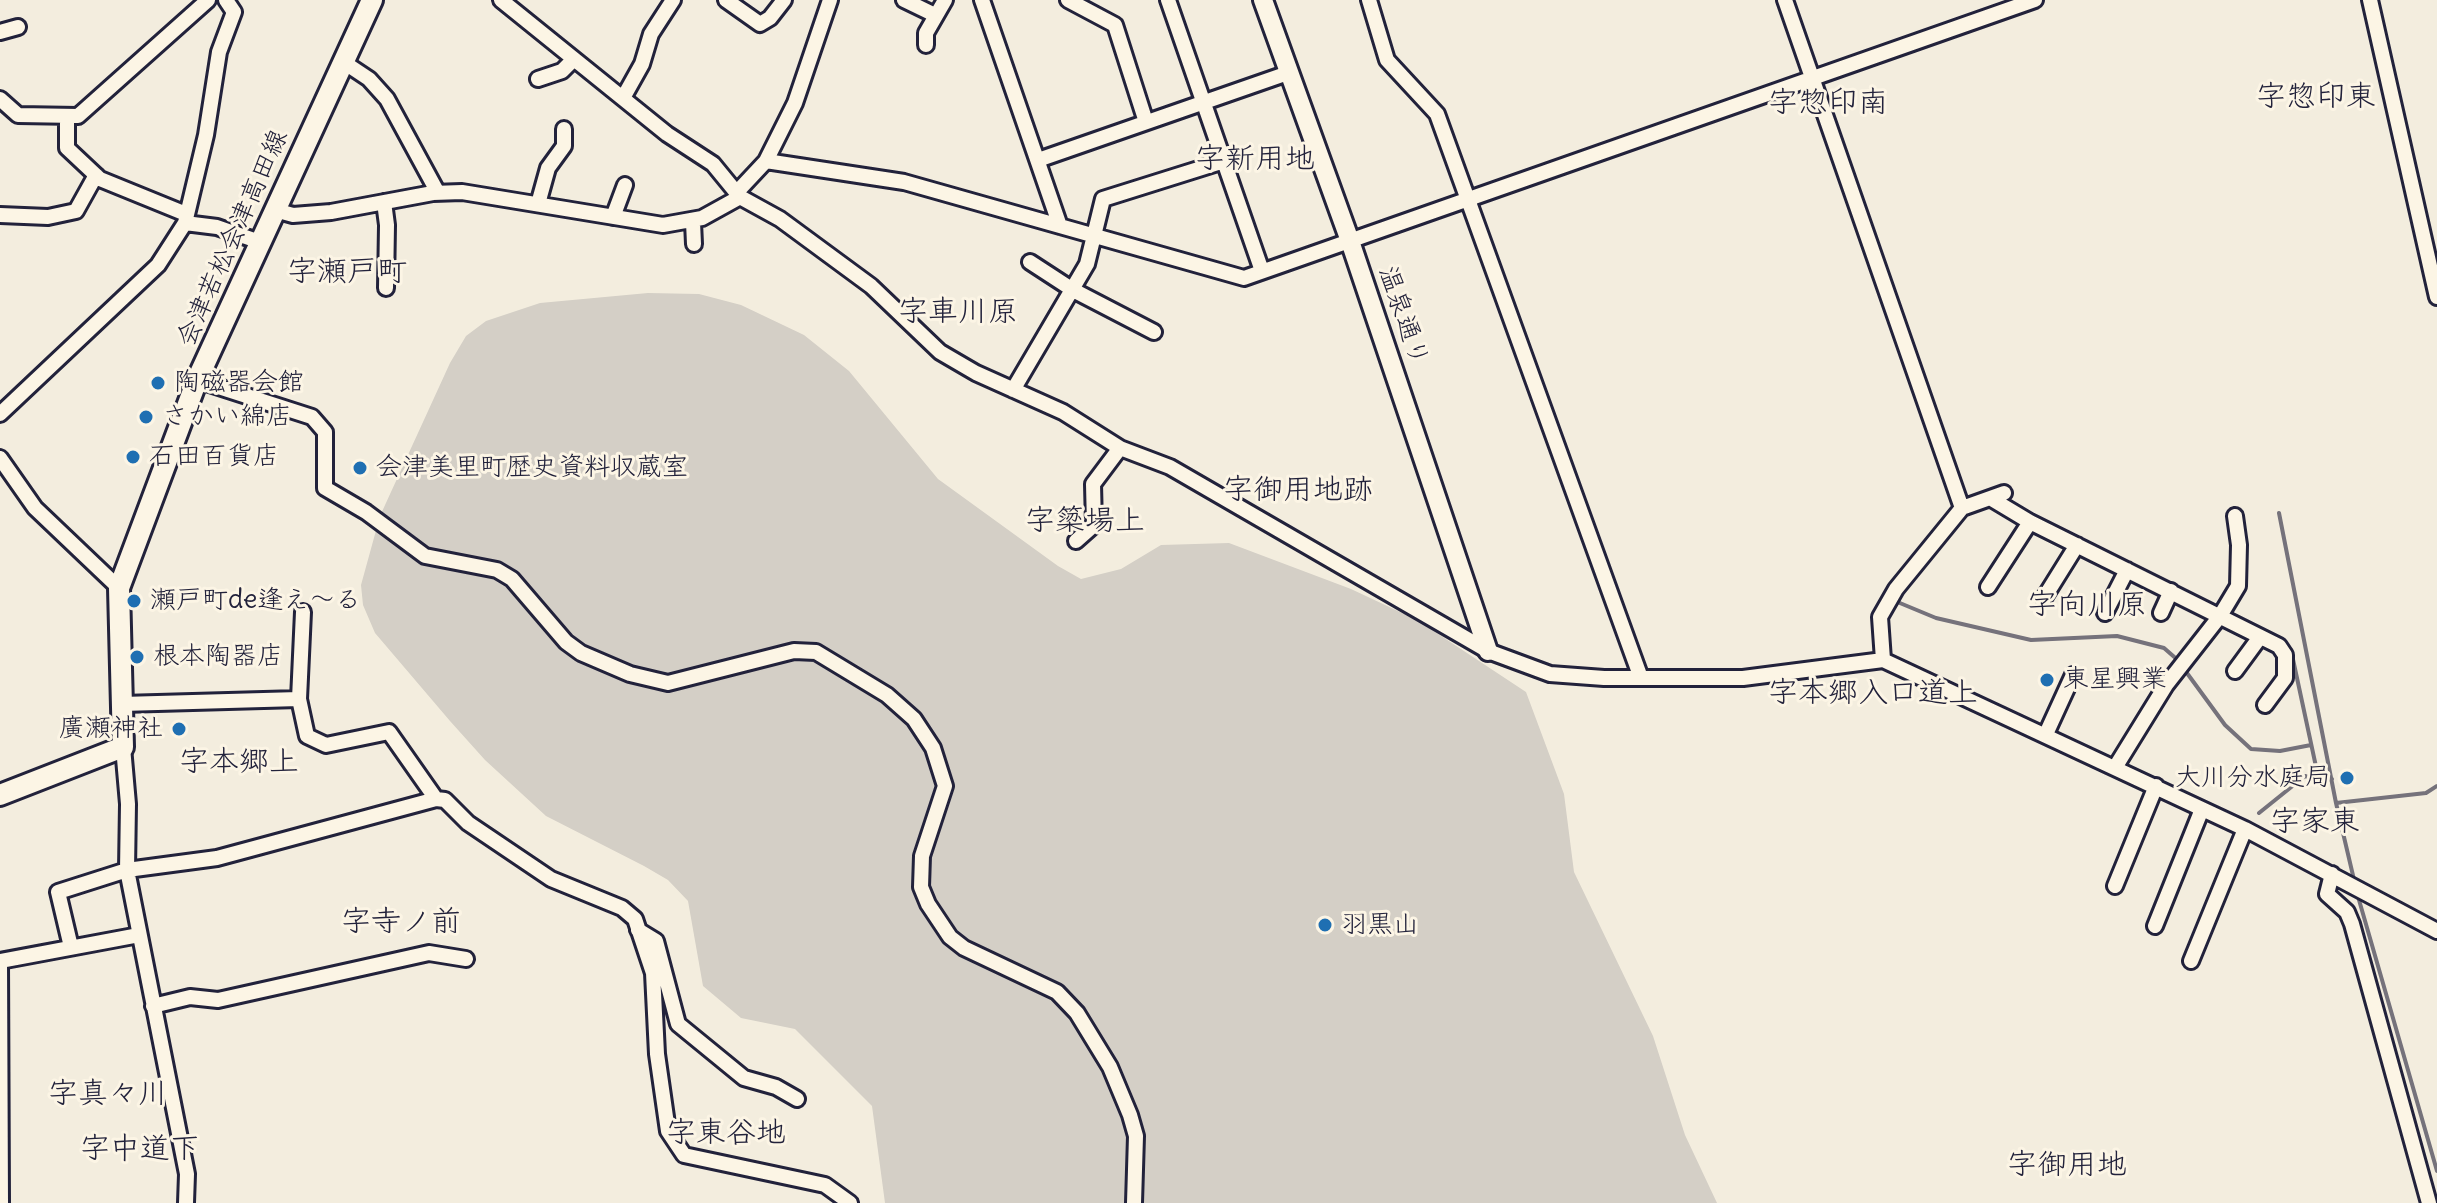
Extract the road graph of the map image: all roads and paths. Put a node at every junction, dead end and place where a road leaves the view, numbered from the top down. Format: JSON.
{"nodes":[{"id":1,"x":208,"y":0,"type":"edge"},
{"id":2,"x":226,"y":0,"type":"edge"},
{"id":3,"x":372,"y":0,"type":"edge"},
{"id":4,"x":501,"y":0,"type":"edge"},
{"id":5,"x":673,"y":0,"type":"edge"},
{"id":6,"x":726,"y":0,"type":"edge"},
{"id":7,"x":784,"y":0,"type":"edge"},
{"id":8,"x":830,"y":0,"type":"edge"},
{"id":9,"x":904,"y":0,"type":"edge"},
{"id":10,"x":945,"y":0,"type":"edge"},
{"id":11,"x":982,"y":0,"type":"edge"},
{"id":12,"x":1068,"y":0,"type":"edge"},
{"id":13,"x":1168,"y":0,"type":"edge"},
{"id":14,"x":1263,"y":0,"type":"edge"},
{"id":15,"x":1369,"y":0,"type":"edge"},
{"id":16,"x":1785,"y":0,"type":"edge"},
{"id":17,"x":2035,"y":0,"type":"edge"},
{"id":18,"x":2370,"y":0,"type":"edge"},
{"id":19,"x":935,"y":15,"type":"junction"},
{"id":20,"x":18,"y":27,"type":"dead end"},
{"id":21,"x":0,"y":32,"type":"edge"},
{"id":22,"x":926,"y":45,"type":"dead end"},
{"id":23,"x":574,"y":59,"type":"junction"},
{"id":24,"x":342,"y":61,"type":"junction"},
{"id":25,"x":1288,"y":73,"type":"junction"},
{"id":26,"x":1813,"y":78,"type":"junction"},
{"id":27,"x":538,"y":79,"type":"dead end"},
{"id":28,"x":623,"y":98,"type":"junction"},
{"id":29,"x":0,"y":99,"type":"edge"},
{"id":30,"x":1204,"y":102,"type":"junction"},
{"id":31,"x":67,"y":117,"type":"junction"},
{"id":32,"x":1146,"y":122,"type":"junction"},
{"id":33,"x":564,"y":129,"type":"dead end"},
{"id":34,"x":1038,"y":160,"type":"junction"},
{"id":35,"x":766,"y":161,"type":"junction"},
{"id":36,"x":1224,"y":161,"type":"junction"},
{"id":37,"x":96,"y":175,"type":"junction"},
{"id":38,"x":625,"y":185,"type":"dead end"},
{"id":39,"x":438,"y":193,"type":"junction"},
{"id":40,"x":738,"y":195,"type":"junction"},
{"id":41,"x":1470,"y":199,"type":"junction"},
{"id":42,"x":384,"y":202,"type":"junction"},
{"id":43,"x":538,"y":204,"type":"junction"},
{"id":44,"x":275,"y":210,"type":"junction"},
{"id":45,"x":0,"y":215,"type":"edge"},
{"id":46,"x":613,"y":217,"type":"junction"},
{"id":47,"x":185,"y":218,"type":"junction"},
{"id":48,"x":693,"y":222,"type":"junction"},
{"id":49,"x":1060,"y":226,"type":"junction"},
{"id":50,"x":1092,"y":235,"type":"junction"},
{"id":51,"x":1350,"y":241,"type":"junction"},
{"id":52,"x":260,"y":242,"type":"junction"},
{"id":53,"x":694,"y":244,"type":"dead end"},
{"id":54,"x":1030,"y":262,"type":"dead end"},
{"id":55,"x":1262,"y":271,"type":"junction"},
{"id":56,"x":386,"y":288,"type":"dead end"},
{"id":57,"x":1073,"y":290,"type":"junction"},
{"id":58,"x":2437,"y":297,"type":"edge"},
{"id":59,"x":1154,"y":332,"type":"dead end"},
{"id":60,"x":197,"y":380,"type":"junction"},
{"id":61,"x":1013,"y":390,"type":"junction"},
{"id":62,"x":0,"y":414,"type":"edge"},
{"id":63,"x":1120,"y":448,"type":"junction"},
{"id":64,"x":0,"y":458,"type":"edge"},
{"id":65,"x":1962,"y":508,"type":"junction"},
{"id":66,"x":2235,"y":516,"type":"dead end"},
{"id":67,"x":2030,"y":522,"type":"junction"},
{"id":68,"x":1076,"y":541,"type":"dead end"},
{"id":69,"x":2077,"y":545,"type":"junction"},
{"id":70,"x":2127,"y":570,"type":"junction"},
{"id":71,"x":1988,"y":587,"type":"dead end"},
{"id":72,"x":119,"y":588,"type":"junction"},
{"id":73,"x":2171,"y":591,"type":"junction"},
{"id":74,"x":2044,"y":598,"type":"dead end"},
{"id":75,"x":303,"y":612,"type":"dead end"},
{"id":76,"x":2105,"y":613,"type":"dead end"},
{"id":77,"x":2161,"y":613,"type":"dead end"},
{"id":78,"x":2220,"y":616,"type":"junction"},
{"id":79,"x":2260,"y":637,"type":"junction"},
{"id":80,"x":1488,"y":651,"type":"junction"},
{"id":81,"x":1883,"y":660,"type":"junction"},
{"id":82,"x":2235,"y":671,"type":"dead end"},
{"id":83,"x":2073,"y":675,"type":"dead end"},
{"id":84,"x":1641,"y":678,"type":"junction"},
{"id":85,"x":299,"y":699,"type":"junction"},
{"id":86,"x":122,"y":704,"type":"junction"},
{"id":87,"x":2265,"y":705,"type":"dead end"},
{"id":88,"x":2046,"y":734,"type":"junction"},
{"id":89,"x":123,"y":747,"type":"junction"},
{"id":90,"x":2116,"y":766,"type":"junction"},
{"id":91,"x":2156,"y":786,"type":"junction"},
{"id":92,"x":0,"y":795,"type":"edge"},
{"id":93,"x":436,"y":799,"type":"junction"},
{"id":94,"x":2202,"y":809,"type":"junction"},
{"id":95,"x":2245,"y":829,"type":"junction"},
{"id":96,"x":127,"y":870,"type":"junction"},
{"id":97,"x":2336,"y":877,"type":"junction"},
{"id":98,"x":2115,"y":886,"type":"dead end"},
{"id":99,"x":2155,"y":926,"type":"dead end"},
{"id":100,"x":638,"y":930,"type":"junction"},
{"id":101,"x":2437,"y":931,"type":"edge"},
{"id":102,"x":139,"y":935,"type":"junction"},
{"id":103,"x":71,"y":947,"type":"junction"},
{"id":104,"x":466,"y":959,"type":"dead end"},
{"id":105,"x":0,"y":961,"type":"edge"},
{"id":106,"x":2191,"y":961,"type":"dead end"},
{"id":107,"x":153,"y":1006,"type":"junction"},
{"id":108,"x":797,"y":1099,"type":"dead end"},
{"id":109,"x":1,"y":1203,"type":"edge"},
{"id":110,"x":186,"y":1203,"type":"edge"},
{"id":111,"x":850,"y":1203,"type":"edge"},
{"id":112,"x":1134,"y":1203,"type":"edge"},
{"id":113,"x":2429,"y":1203,"type":"edge"}],
"edges":[{"from":1,"to":31,"type":"street"},
{"from":2,"to":47,"type":"street"},
{"from":3,"to":24,"type":"main road","name":"会津若松会津高田線"},
{"from":4,"to":23,"type":"street"},
{"from":5,"to":28,"type":"street"},
{"from":6,"to":7,"type":"street"},
{"from":8,"to":35,"type":"street"},
{"from":9,"to":19,"type":"street"},
{"from":10,"to":19,"type":"street"},
{"from":11,"to":34,"type":"street"},
{"from":12,"to":32,"type":"street"},
{"from":13,"to":30,"type":"street"},
{"from":14,"to":25,"type":"street","name":"温泉通り"},
{"from":15,"to":41,"type":"street"},
{"from":16,"to":26,"type":"street"},
{"from":17,"to":26,"type":"street"},
{"from":18,"to":58,"type":"street"},
{"from":19,"to":22,"type":"street"},
{"from":20,"to":21,"type":"street"},
{"from":23,"to":27,"type":"street"},
{"from":23,"to":28,"type":"street"},
{"from":24,"to":39,"type":"street"},
{"from":24,"to":44,"type":"main road","name":"会津若松会津高田線"},
{"from":25,"to":30,"type":"street"},
{"from":25,"to":51,"type":"street","name":"温泉通り"},
{"from":26,"to":41,"type":"street"},
{"from":26,"to":65,"type":"street"},
{"from":28,"to":40,"type":"street"},
{"from":29,"to":31,"type":"street"},
{"from":30,"to":32,"type":"street"},
{"from":30,"to":36,"type":"street"},
{"from":31,"to":37,"type":"street"},
{"from":32,"to":34,"type":"street"},
{"from":33,"to":43,"type":"street"},
{"from":34,"to":49,"type":"street"},
{"from":35,"to":40,"type":"street"},
{"from":35,"to":49,"type":"street"},
{"from":36,"to":50,"type":"street"},
{"from":36,"to":55,"type":"street"},
{"from":37,"to":45,"type":"street"},
{"from":37,"to":47,"type":"street"},
{"from":38,"to":46,"type":"street"},
{"from":39,"to":42,"type":"street"},
{"from":39,"to":43,"type":"street"},
{"from":40,"to":48,"type":"street"},
{"from":40,"to":61,"type":"street"},
{"from":41,"to":51,"type":"street"},
{"from":41,"to":84,"type":"street"},
{"from":42,"to":44,"type":"street"},
{"from":42,"to":56,"type":"street"},
{"from":43,"to":46,"type":"street"},
{"from":44,"to":52,"type":"main road","name":"会津若松会津高田線"},
{"from":46,"to":48,"type":"street"},
{"from":47,"to":52,"type":"street"},
{"from":47,"to":62,"type":"street"},
{"from":48,"to":53,"type":"street"},
{"from":49,"to":50,"type":"street"},
{"from":50,"to":55,"type":"street"},
{"from":50,"to":57,"type":"street"},
{"from":51,"to":55,"type":"street"},
{"from":51,"to":80,"type":"street","name":"温泉通り"},
{"from":52,"to":60,"type":"main road","name":"会津若松会津高田線"},
{"from":54,"to":57,"type":"street"},
{"from":57,"to":59,"type":"street"},
{"from":57,"to":61,"type":"street"},
{"from":60,"to":72,"type":"main road","name":"会津若松会津高田線"},
{"from":60,"to":112,"type":"street"},
{"from":61,"to":63,"type":"street"},
{"from":63,"to":68,"type":"street"},
{"from":63,"to":80,"type":"street"},
{"from":64,"to":72,"type":"street"},
{"from":65,"to":67,"type":"street"},
{"from":65,"to":81,"type":"street"},
{"from":66,"to":78,"type":"street"},
{"from":67,"to":69,"type":"street"},
{"from":67,"to":71,"type":"street"},
{"from":69,"to":70,"type":"street"},
{"from":69,"to":74,"type":"street"},
{"from":70,"to":73,"type":"street"},
{"from":70,"to":76,"type":"street"},
{"from":72,"to":86,"type":"main road","name":"会津若松会津高田線"},
{"from":73,"to":77,"type":"street"},
{"from":73,"to":78,"type":"street"},
{"from":75,"to":85,"type":"street"},
{"from":78,"to":79,"type":"street"},
{"from":78,"to":90,"type":"street"},
{"from":79,"to":82,"type":"street"},
{"from":79,"to":87,"type":"street"},
{"from":80,"to":84,"type":"street"},
{"from":81,"to":84,"type":"street"},
{"from":81,"to":88,"type":"street"},
{"from":83,"to":88,"type":"street"},
{"from":85,"to":86,"type":"street"},
{"from":85,"to":93,"type":"street"},
{"from":86,"to":89,"type":"main road","name":"会津若松会津高田線"},
{"from":88,"to":90,"type":"street"},
{"from":89,"to":92,"type":"main road"},
{"from":89,"to":96,"type":"street"},
{"from":90,"to":91,"type":"street"},
{"from":91,"to":94,"type":"street"},
{"from":91,"to":98,"type":"street"},
{"from":93,"to":96,"type":"street"},
{"from":93,"to":100,"type":"street"},
{"from":94,"to":95,"type":"street"},
{"from":94,"to":99,"type":"street"},
{"from":95,"to":97,"type":"street"},
{"from":95,"to":106,"type":"street"},
{"from":96,"to":102,"type":"street"},
{"from":96,"to":103,"type":"street"},
{"from":97,"to":101,"type":"street"},
{"from":97,"to":113,"type":"street"},
{"from":100,"to":108,"type":"street"},
{"from":100,"to":111,"type":"street"},
{"from":102,"to":103,"type":"street"},
{"from":102,"to":107,"type":"street"},
{"from":103,"to":105,"type":"street"},
{"from":104,"to":107,"type":"street"},
{"from":105,"to":109,"type":"street"},
{"from":107,"to":110,"type":"street"}]}
